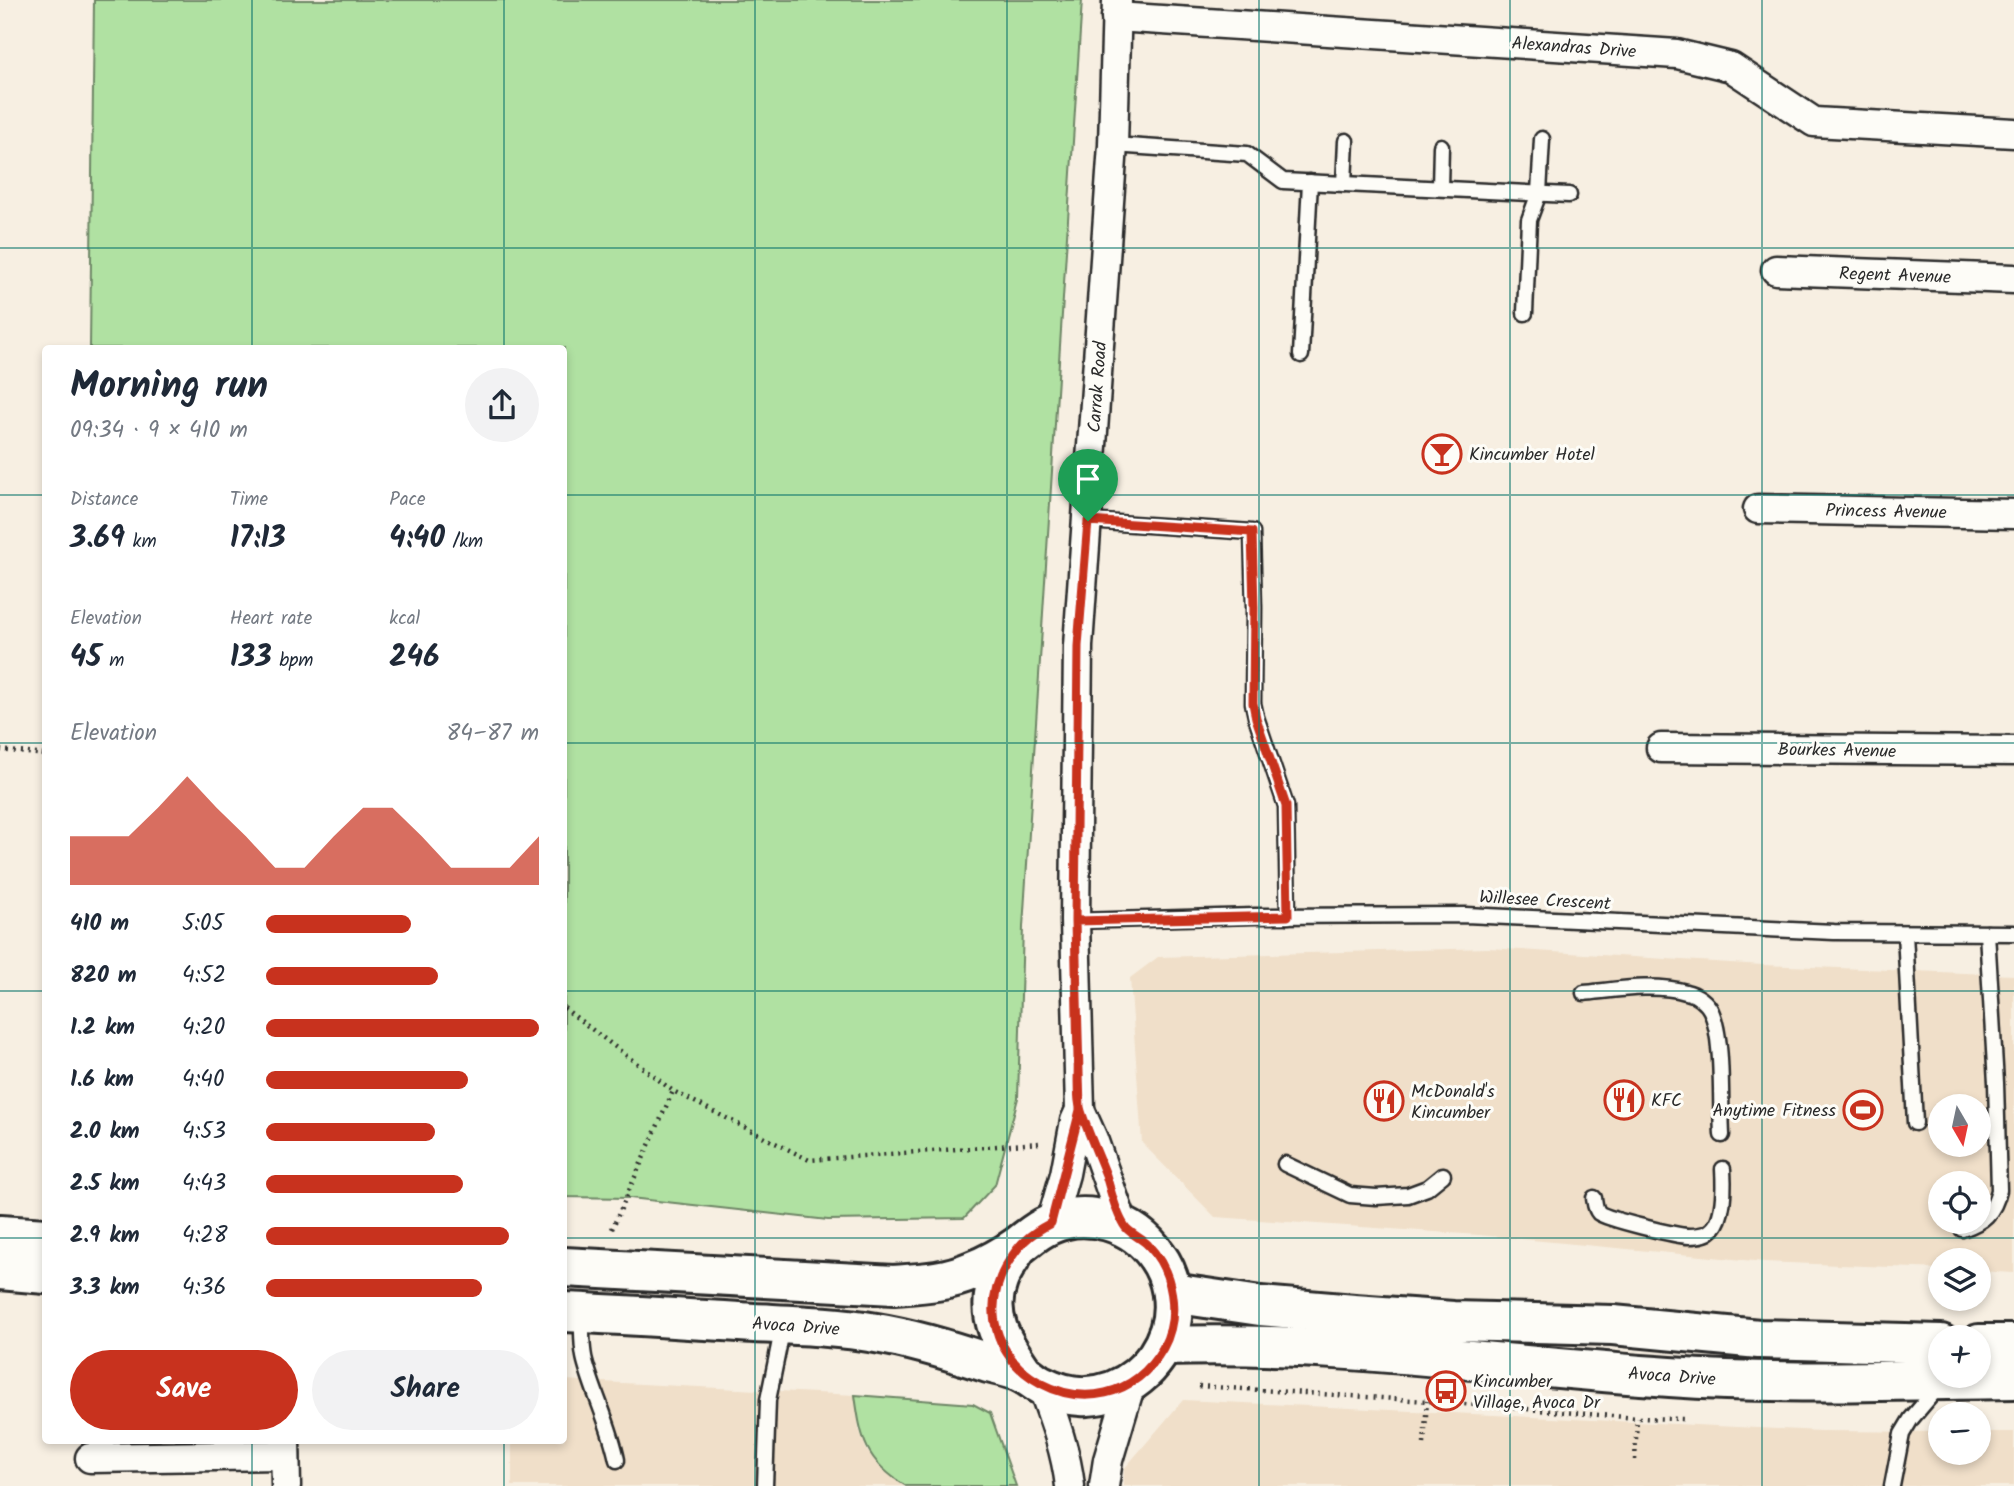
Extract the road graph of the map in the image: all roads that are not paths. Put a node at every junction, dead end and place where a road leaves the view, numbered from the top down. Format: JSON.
{"nodes":[{"id":1,"x":1116,"y":8,"type":"edge"},
{"id":2,"x":2014,"y":133,"type":"edge"},
{"id":3,"x":1542,"y":139,"type":"dead end"},
{"id":4,"x":1346,"y":141,"type":"dead end"},
{"id":5,"x":1113,"y":145,"type":"junction"},
{"id":6,"x":1441,"y":146,"type":"dead end"},
{"id":7,"x":1310,"y":182,"type":"junction"},
{"id":8,"x":1343,"y":184,"type":"junction"},
{"id":9,"x":1440,"y":188,"type":"junction"},
{"id":10,"x":1539,"y":193,"type":"junction"},
{"id":11,"x":1569,"y":195,"type":"dead end"},
{"id":12,"x":1776,"y":270,"type":"dead end"},
{"id":13,"x":2014,"y":279,"type":"edge"},
{"id":14,"x":1525,"y":313,"type":"dead end"},
{"id":15,"x":1301,"y":355,"type":"dead end"},
{"id":16,"x":1758,"y":509,"type":"dead end"},
{"id":17,"x":2014,"y":514,"type":"edge"},
{"id":18,"x":1088,"y":521,"type":"junction"},
{"id":19,"x":1661,"y":748,"type":"dead end"},
{"id":20,"x":2014,"y":751,"type":"edge"},
{"id":21,"x":1288,"y":916,"type":"junction"},
{"id":22,"x":1075,"y":921,"type":"junction"},
{"id":23,"x":1905,"y":933,"type":"junction"},
{"id":24,"x":1987,"y":933,"type":"junction"},
{"id":25,"x":2014,"y":933,"type":"edge"},
{"id":26,"x":1584,"y":993,"type":"dead end"},
{"id":27,"x":1080,"y":1110,"type":"junction"},
{"id":28,"x":1915,"y":1123,"type":"dead end"},
{"id":29,"x":1722,"y":1135,"type":"dead end"},
{"id":30,"x":1285,"y":1164,"type":"dead end"},
{"id":31,"x":1723,"y":1169,"type":"dead end"},
{"id":32,"x":1443,"y":1175,"type":"dead end"},
{"id":33,"x":1594,"y":1198,"type":"dead end"},
{"id":34,"x":1991,"y":1212,"type":"edge"},
{"id":35,"x":1051,"y":1223,"type":"junction"},
{"id":36,"x":1124,"y":1227,"type":"junction"},
{"id":37,"x":0,"y":1235,"type":"edge"},
{"id":38,"x":42,"y":1238,"type":"edge"},
{"id":39,"x":1017,"y":1247,"type":"junction"},
{"id":40,"x":567,"y":1267,"type":"edge"},
{"id":41,"x":0,"y":1270,"type":"edge"},
{"id":42,"x":42,"y":1274,"type":"edge"},
{"id":43,"x":1172,"y":1293,"type":"junction"},
{"id":44,"x":573,"y":1312,"type":"edge"},
{"id":45,"x":783,"y":1325,"type":"junction"},
{"id":46,"x":1991,"y":1344,"type":"edge"},
{"id":47,"x":2014,"y":1344,"type":"edge"},
{"id":48,"x":1164,"y":1346,"type":"junction"},
{"id":49,"x":1928,"y":1360,"type":"edge"},
{"id":50,"x":1928,"y":1363,"type":"edge"},
{"id":51,"x":1991,"y":1373,"type":"edge"},
{"id":52,"x":2014,"y":1379,"type":"edge"},
{"id":53,"x":1033,"y":1380,"type":"junction"},
{"id":54,"x":1131,"y":1383,"type":"junction"},
{"id":55,"x":1928,"y":1388,"type":"edge"},
{"id":56,"x":285,"y":1448,"type":"edge"},
{"id":57,"x":90,"y":1458,"type":"dead end"},
{"id":58,"x":617,"y":1460,"type":"dead end"},
{"id":59,"x":286,"y":1486,"type":"edge"},
{"id":60,"x":765,"y":1486,"type":"edge"},
{"id":61,"x":1070,"y":1486,"type":"edge"},
{"id":62,"x":1104,"y":1486,"type":"edge"},
{"id":63,"x":1892,"y":1486,"type":"edge"}],
"edges":[{"from":1,"to":2,"type":"street","name":"Alexandras Drive"},
{"from":1,"to":5,"type":"street","name":"Carrak Road"},
{"from":3,"to":10,"type":"lane"},
{"from":4,"to":8,"type":"lane"},
{"from":5,"to":7,"type":"lane"},
{"from":5,"to":18,"type":"street","name":"Carrak Road"},
{"from":6,"to":9,"type":"lane"},
{"from":7,"to":8,"type":"lane"},
{"from":7,"to":15,"type":"lane"},
{"from":8,"to":9,"type":"lane"},
{"from":9,"to":10,"type":"lane"},
{"from":10,"to":11,"type":"lane"},
{"from":10,"to":14,"type":"lane"},
{"from":12,"to":13,"type":"street","name":"Regent Avenue"},
{"from":16,"to":17,"type":"street","name":"Princess Avenue"},
{"from":18,"to":21,"type":"lane"},
{"from":18,"to":22,"type":"street","name":"Carrak Road"},
{"from":19,"to":20,"type":"street","name":"Bourkes Avenue"},
{"from":21,"to":22,"type":"lane","name":"Willesee Crescent"},
{"from":21,"to":23,"type":"lane","name":"Willesee Crescent"},
{"from":22,"to":27,"type":"street","name":"Carrak Road"},
{"from":23,"to":24,"type":"lane","name":"Willesee Crescent"},
{"from":23,"to":28,"type":"lane"},
{"from":24,"to":25,"type":"lane","name":"Willesee Crescent"},
{"from":24,"to":34,"type":"lane"},
{"from":26,"to":29,"type":"lane"},
{"from":27,"to":35,"type":"street","name":"Carrak Road"},
{"from":27,"to":36,"type":"street","name":"Carrak Road"},
{"from":30,"to":32,"type":"lane"},
{"from":31,"to":33,"type":"lane"},
{"from":35,"to":36,"type":"main road","name":"Avoca Drive"},
{"from":35,"to":39,"type":"main road","name":"Avoca Drive"},
{"from":36,"to":43,"type":"main road","name":"Avoca Drive"},
{"from":37,"to":38,"type":"main road"},
{"from":39,"to":40,"type":"main road","name":"Avoca Drive"},
{"from":39,"to":53,"type":"main road","name":"Avoca Drive"},
{"from":41,"to":42,"type":"main road"},
{"from":43,"to":48,"type":"main road","name":"Avoca Drive"},
{"from":43,"to":49,"type":"main road","name":"Avoca Drive"},
{"from":44,"to":45,"type":"main road","name":"Avoca Drive"},
{"from":44,"to":58,"type":"lane"},
{"from":45,"to":53,"type":"main road","name":"Avoca Drive"},
{"from":45,"to":60,"type":"lane"},
{"from":46,"to":47,"type":"main road"},
{"from":48,"to":50,"type":"main road","name":"Avoca Drive"},
{"from":48,"to":54,"type":"main road","name":"Avoca Drive"},
{"from":51,"to":52,"type":"main road","name":"Avoca Drive"},
{"from":53,"to":54,"type":"main road","name":"Avoca Drive"},
{"from":53,"to":61,"type":"street"},
{"from":54,"to":62,"type":"street"},
{"from":55,"to":63,"type":"lane"},
{"from":56,"to":57,"type":"street"},
{"from":56,"to":59,"type":"street"}]}
